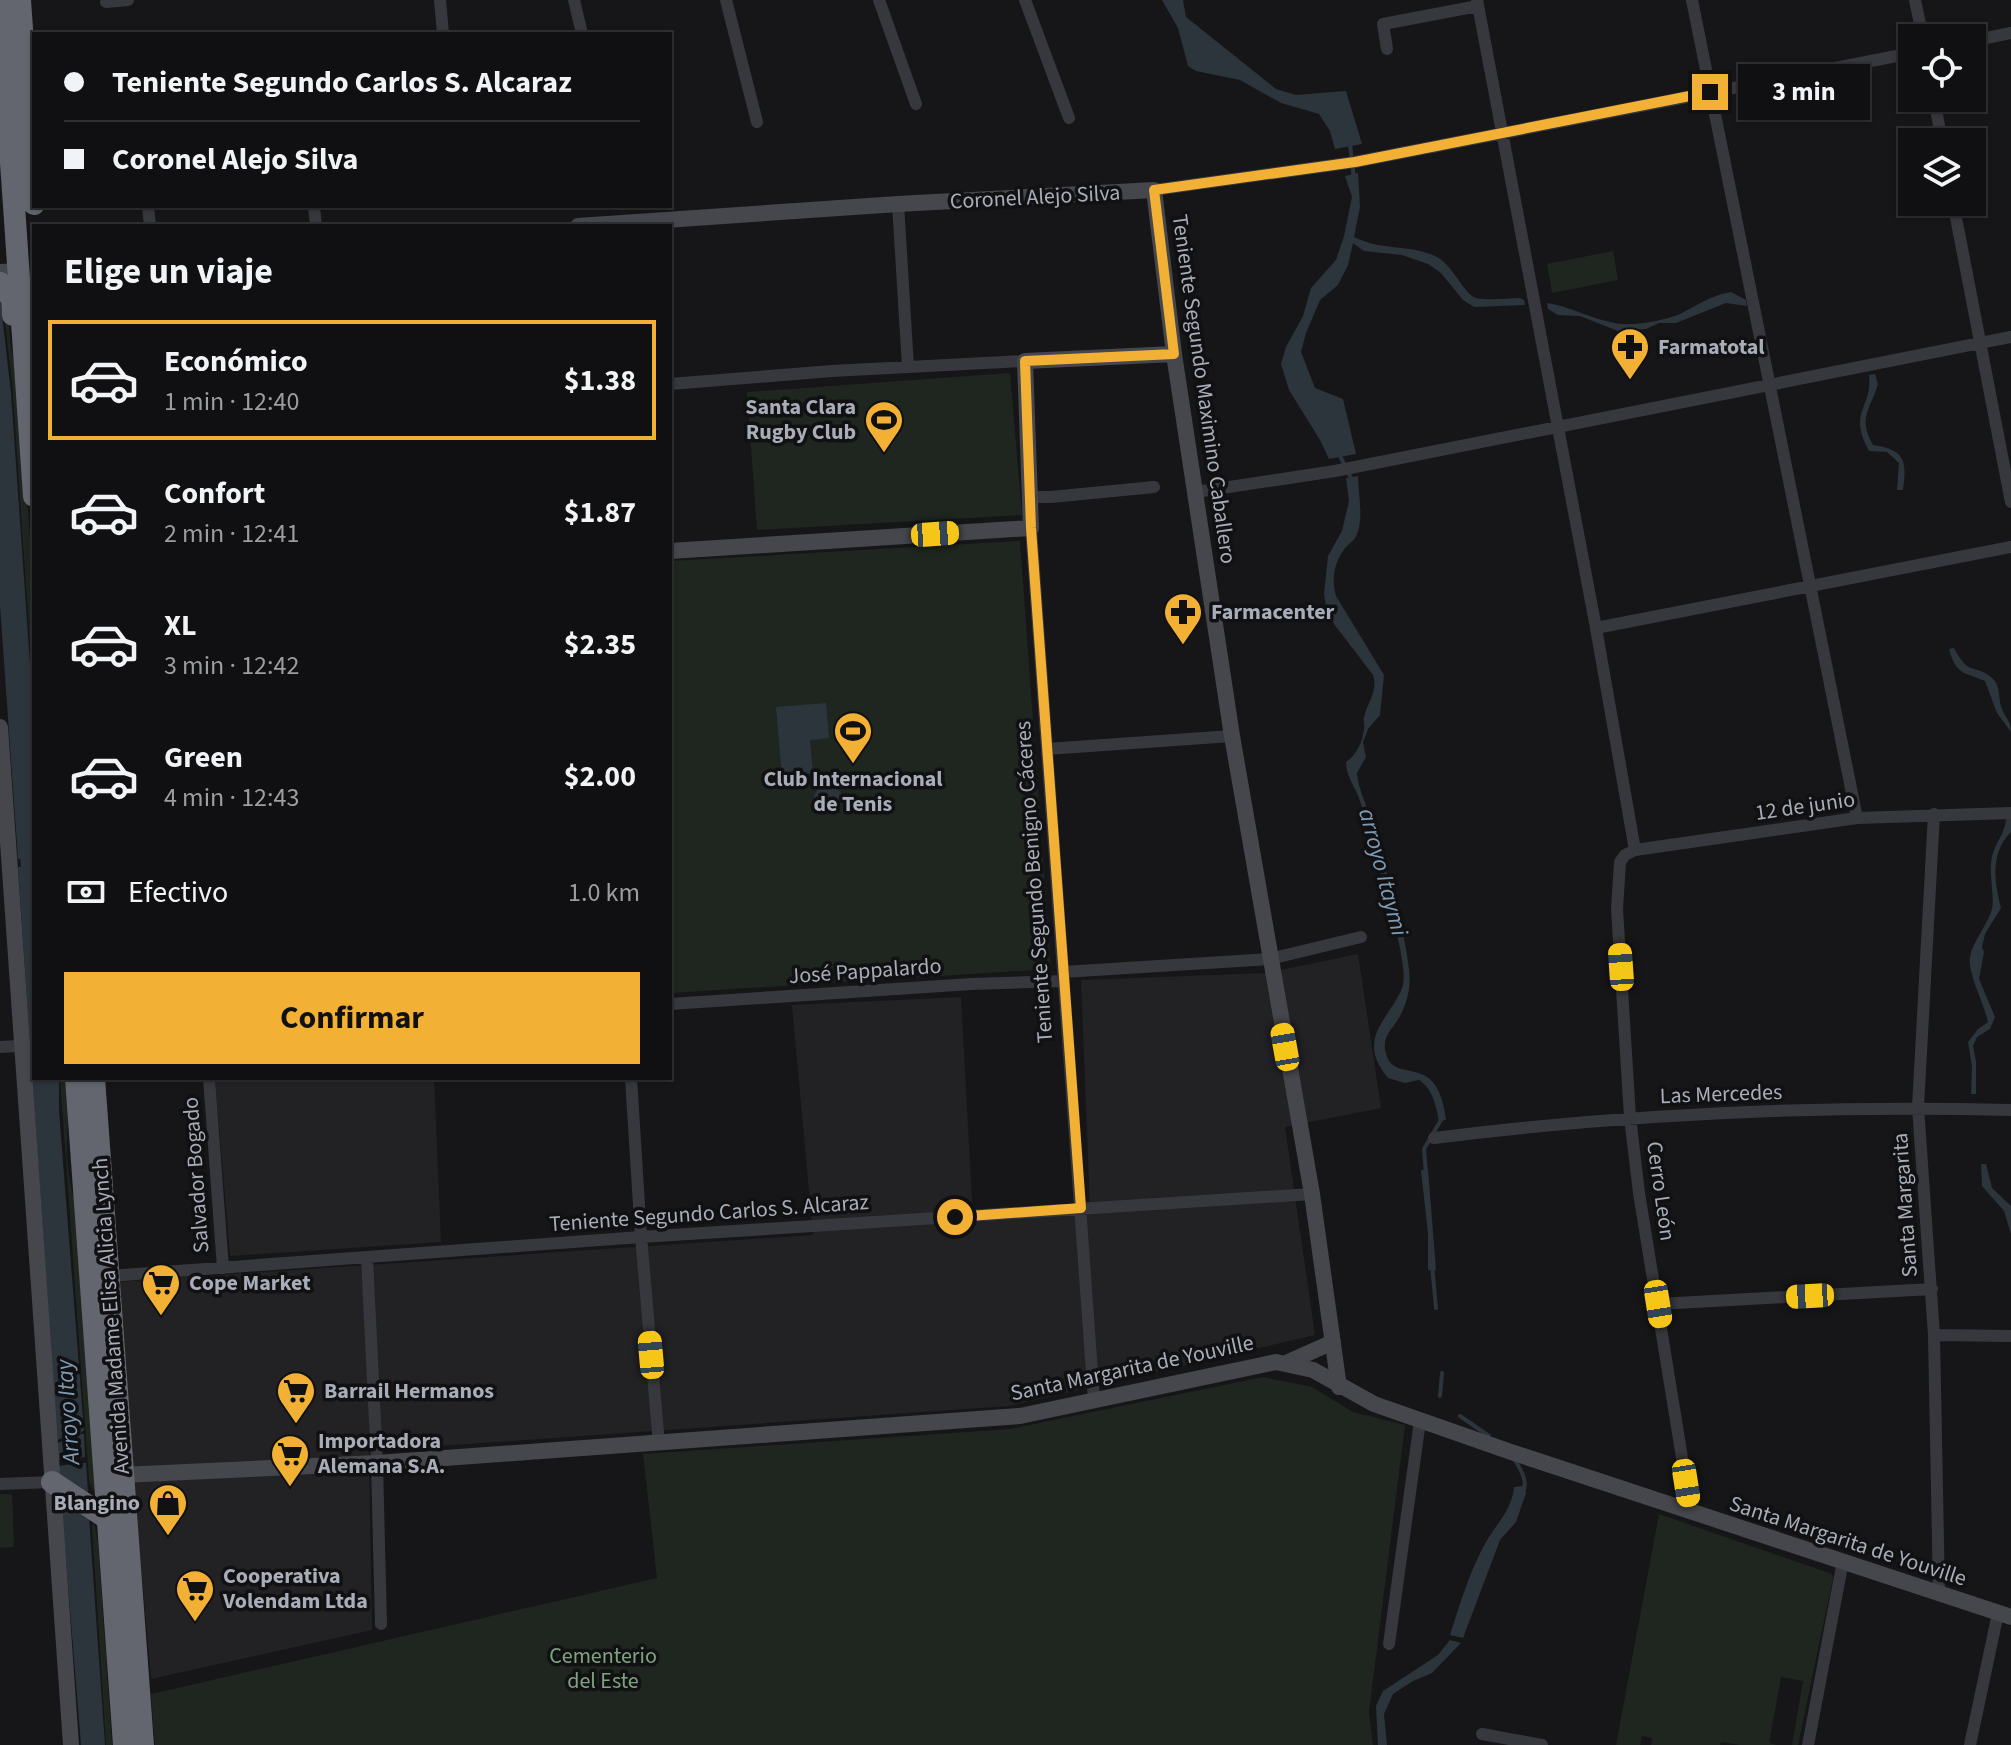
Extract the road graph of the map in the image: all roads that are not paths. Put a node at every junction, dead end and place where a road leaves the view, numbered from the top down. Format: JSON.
{"nodes":[{"id":1,"x":20,"y":0,"type":"edge"},
{"id":2,"x":128,"y":0,"type":"edge"},
{"id":3,"x":440,"y":0,"type":"edge"},
{"id":4,"x":574,"y":0,"type":"edge"},
{"id":5,"x":726,"y":0,"type":"edge"},
{"id":6,"x":879,"y":0,"type":"edge"},
{"id":7,"x":1025,"y":0,"type":"edge"},
{"id":8,"x":1692,"y":0,"type":"edge"},
{"id":9,"x":1915,"y":0,"type":"edge"},
{"id":10,"x":106,"y":2,"type":"edge"},
{"id":11,"x":0,"y":3,"type":"edge"},
{"id":12,"x":1477,"y":3,"type":"edge"},
{"id":13,"x":1920,"y":24,"type":"edge"},
{"id":14,"x":443,"y":32,"type":"edge"},
{"id":15,"x":582,"y":32,"type":"edge"},
{"id":16,"x":2011,"y":33,"type":"edge"},
{"id":17,"x":1986,"y":38,"type":"edge"},
{"id":18,"x":1387,"y":49,"type":"dead end"},
{"id":19,"x":1898,"y":56,"type":"edge"},
{"id":20,"x":1710,"y":92,"type":"junction"},
{"id":21,"x":916,"y":104,"type":"dead end"},
{"id":22,"x":1069,"y":118,"type":"dead end"},
{"id":23,"x":757,"y":122,"type":"dead end"},
{"id":24,"x":1502,"y":133,"type":"junction"},
{"id":25,"x":32,"y":176,"type":"edge"},
{"id":26,"x":1154,"y":190,"type":"junction"},
{"id":27,"x":898,"y":204,"type":"junction"},
{"id":28,"x":1956,"y":216,"type":"edge"},
{"id":29,"x":607,"y":224,"type":"edge"},
{"id":30,"x":9,"y":274,"type":"edge"},
{"id":31,"x":2011,"y":337,"type":"edge"},
{"id":32,"x":1980,"y":343,"type":"junction"},
{"id":33,"x":1174,"y":354,"type":"junction"},
{"id":34,"x":1025,"y":361,"type":"junction"},
{"id":35,"x":908,"y":367,"type":"junction"},
{"id":36,"x":672,"y":384,"type":"edge"},
{"id":37,"x":1770,"y":384,"type":"junction"},
{"id":38,"x":1557,"y":427,"type":"junction"},
{"id":39,"x":32,"y":464,"type":"edge"},
{"id":40,"x":1154,"y":487,"type":"dead end"},
{"id":41,"x":1196,"y":492,"type":"junction"},
{"id":42,"x":1030,"y":497,"type":"junction"},
{"id":43,"x":2011,"y":502,"type":"edge"},
{"id":44,"x":1031,"y":528,"type":"junction"},
{"id":45,"x":2011,"y":547,"type":"edge"},
{"id":46,"x":672,"y":551,"type":"edge"},
{"id":47,"x":1812,"y":586,"type":"junction"},
{"id":48,"x":1596,"y":628,"type":"junction"},
{"id":49,"x":0,"y":727,"type":"edge"},
{"id":50,"x":1232,"y":736,"type":"junction"},
{"id":51,"x":1047,"y":749,"type":"junction"},
{"id":52,"x":2011,"y":813,"type":"edge"},
{"id":53,"x":1934,"y":814,"type":"junction"},
{"id":54,"x":1857,"y":818,"type":"junction"},
{"id":55,"x":1635,"y":850,"type":"junction"},
{"id":56,"x":1361,"y":937,"type":"dead end"},
{"id":57,"x":1270,"y":959,"type":"junction"},
{"id":58,"x":1063,"y":977,"type":"junction"},
{"id":59,"x":672,"y":1004,"type":"edge"},
{"id":60,"x":21,"y":1046,"type":"junction"},
{"id":61,"x":0,"y":1047,"type":"edge"},
{"id":62,"x":76,"y":1080,"type":"edge"},
{"id":63,"x":94,"y":1080,"type":"edge"},
{"id":64,"x":209,"y":1080,"type":"edge"},
{"id":65,"x":631,"y":1080,"type":"edge"},
{"id":66,"x":1918,"y":1107,"type":"junction"},
{"id":67,"x":2011,"y":1110,"type":"edge"},
{"id":68,"x":1630,"y":1117,"type":"junction"},
{"id":69,"x":1434,"y":1138,"type":"dead end"},
{"id":70,"x":1312,"y":1194,"type":"junction"},
{"id":71,"x":1081,"y":1208,"type":"junction"},
{"id":72,"x":641,"y":1237,"type":"junction"},
{"id":73,"x":367,"y":1258,"type":"junction"},
{"id":74,"x":223,"y":1268,"type":"junction"},
{"id":75,"x":109,"y":1276,"type":"junction"},
{"id":76,"x":1932,"y":1289,"type":"junction"},
{"id":77,"x":1658,"y":1304,"type":"junction"},
{"id":78,"x":1934,"y":1335,"type":"junction"},
{"id":79,"x":2011,"y":1336,"type":"edge"},
{"id":80,"x":1333,"y":1342,"type":"junction"},
{"id":81,"x":1286,"y":1363,"type":"junction"},
{"id":82,"x":1339,"y":1387,"type":"junction"},
{"id":83,"x":1094,"y":1400,"type":"junction"},
{"id":84,"x":1420,"y":1421,"type":"junction"},
{"id":85,"x":659,"y":1444,"type":"junction"},
{"id":86,"x":377,"y":1463,"type":"junction"},
{"id":87,"x":122,"y":1475,"type":"junction"},
{"id":88,"x":52,"y":1482,"type":"junction"},
{"id":89,"x":0,"y":1484,"type":"edge"},
{"id":90,"x":1691,"y":1513,"type":"junction"},
{"id":91,"x":108,"y":1519,"type":"junction"},
{"id":92,"x":1843,"y":1561,"type":"junction"},
{"id":93,"x":1939,"y":1593,"type":"junction"},
{"id":94,"x":2004,"y":1615,"type":"edge"},
{"id":95,"x":381,"y":1624,"type":"dead end"},
{"id":96,"x":1389,"y":1644,"type":"dead end"},
{"id":97,"x":1482,"y":1734,"type":"dead end"},
{"id":98,"x":71,"y":1745,"type":"edge"},
{"id":99,"x":124,"y":1745,"type":"edge"},
{"id":100,"x":143,"y":1745,"type":"edge"},
{"id":101,"x":1542,"y":1745,"type":"edge"},
{"id":102,"x":1808,"y":1745,"type":"edge"},
{"id":103,"x":1970,"y":1745,"type":"edge"}],
"edges":[{"from":1,"to":25,"type":"highway"},
{"from":2,"to":10,"type":"street"},
{"from":3,"to":14,"type":"street"},
{"from":4,"to":15,"type":"street"},
{"from":5,"to":23,"type":"street"},
{"from":6,"to":21,"type":"street"},
{"from":7,"to":22,"type":"street"},
{"from":8,"to":20,"type":"street"},
{"from":9,"to":13,"type":"street"},
{"from":11,"to":30,"type":"highway"},
{"from":12,"to":18,"type":"street"},
{"from":12,"to":24,"type":"street"},
{"from":16,"to":17,"type":"street"},
{"from":19,"to":20,"type":"street","name":"Coronel Alejo Silva"},
{"from":20,"to":24,"type":"street","name":"Coronel Alejo Silva"},
{"from":20,"to":37,"type":"street"},
{"from":24,"to":26,"type":"street","name":"Coronel Alejo Silva"},
{"from":24,"to":38,"type":"street"},
{"from":26,"to":27,"type":"main road","name":"Coronel Alejo Silva"},
{"from":26,"to":33,"type":"main road","name":"Teniente Segundo Maximino Caballero"},
{"from":27,"to":29,"type":"main road","name":"Coronel Alejo Silva"},
{"from":27,"to":35,"type":"street"},
{"from":28,"to":32,"type":"street"},
{"from":30,"to":39,"type":"highway"},
{"from":31,"to":32,"type":"street"},
{"from":32,"to":37,"type":"street"},
{"from":32,"to":43,"type":"street"},
{"from":33,"to":34,"type":"main road"},
{"from":33,"to":41,"type":"main road","name":"Teniente Segundo Maximino Caballero"},
{"from":34,"to":35,"type":"street"},
{"from":34,"to":42,"type":"main road","name":"Teniente Segundo Benigno Cáceres"},
{"from":35,"to":36,"type":"street"},
{"from":37,"to":38,"type":"street"},
{"from":37,"to":47,"type":"street"},
{"from":38,"to":41,"type":"street"},
{"from":38,"to":48,"type":"street"},
{"from":40,"to":42,"type":"street"},
{"from":41,"to":50,"type":"main road","name":"Teniente Segundo Maximino Caballero"},
{"from":42,"to":44,"type":"main road","name":"Teniente Segundo Benigno Cáceres"},
{"from":44,"to":46,"type":"main road"},
{"from":44,"to":51,"type":"street","name":"Teniente Segundo Benigno Cáceres"},
{"from":45,"to":47,"type":"street"},
{"from":47,"to":48,"type":"street"},
{"from":47,"to":54,"type":"street"},
{"from":48,"to":55,"type":"street"},
{"from":49,"to":60,"type":"main road"},
{"from":50,"to":51,"type":"street"},
{"from":50,"to":57,"type":"main road","name":"Teniente Segundo Maximino Caballero"},
{"from":51,"to":58,"type":"street","name":"Teniente Segundo Benigno Cáceres"},
{"from":52,"to":53,"type":"street","name":"12 de junio"},
{"from":53,"to":54,"type":"street","name":"12 de junio"},
{"from":53,"to":66,"type":"street","name":"Santa Margarita"},
{"from":54,"to":55,"type":"street","name":"12 de junio"},
{"from":55,"to":68,"type":"street","name":"Cerro León"},
{"from":56,"to":57,"type":"street","name":"José Pappalardo"},
{"from":57,"to":58,"type":"street","name":"José Pappalardo"},
{"from":57,"to":70,"type":"main road","name":"Teniente Segundo Maximino Caballero"},
{"from":58,"to":59,"type":"street","name":"José Pappalardo"},
{"from":58,"to":71,"type":"street","name":"Teniente Segundo Benigno Cáceres"},
{"from":60,"to":61,"type":"street"},
{"from":60,"to":88,"type":"main road"},
{"from":62,"to":91,"type":"highway","name":"Avenida Madame Elisa Alicia Lynch"},
{"from":63,"to":75,"type":"highway","name":"Avenida Madame Elisa Alicia Lynch"},
{"from":64,"to":74,"type":"street","name":"Salvador Bogado"},
{"from":65,"to":72,"type":"street"},
{"from":66,"to":67,"type":"street","name":"Las Mercedes"},
{"from":66,"to":68,"type":"street","name":"Las Mercedes"},
{"from":66,"to":76,"type":"street","name":"Santa Margarita"},
{"from":68,"to":69,"type":"street","name":"Las Mercedes"},
{"from":68,"to":77,"type":"street","name":"Cerro León"},
{"from":70,"to":71,"type":"street","name":"Teniente Segundo Carlos S. Alcaraz"},
{"from":70,"to":80,"type":"main road","name":"Teniente Segundo Maximino Caballero"},
{"from":71,"to":72,"type":"street","name":"Teniente Segundo Carlos S. Alcaraz"},
{"from":71,"to":83,"type":"street","name":"Teniente Segundo Benigno Cáceres"},
{"from":72,"to":73,"type":"street","name":"Teniente Segundo Carlos S. Alcaraz"},
{"from":72,"to":85,"type":"street"},
{"from":73,"to":74,"type":"street","name":"Teniente Segundo Carlos S. Alcaraz"},
{"from":73,"to":86,"type":"street"},
{"from":74,"to":75,"type":"street","name":"Teniente Segundo Carlos S. Alcaraz"},
{"from":75,"to":87,"type":"highway","name":"Avenida Madame Elisa Alicia Lynch"},
{"from":76,"to":77,"type":"street"},
{"from":76,"to":78,"type":"street","name":"Santa Margarita"},
{"from":77,"to":90,"type":"street","name":"Cerro León"},
{"from":78,"to":79,"type":"street"},
{"from":78,"to":93,"type":"street","name":"Santa Margarita"},
{"from":80,"to":81,"type":"main road"},
{"from":80,"to":82,"type":"main road","name":"Teniente Segundo Maximino Caballero"},
{"from":81,"to":82,"type":"main road","name":"Santa Margarita de Youville"},
{"from":81,"to":83,"type":"main road","name":"Santa Margarita de Youville"},
{"from":82,"to":84,"type":"main road","name":"Santa Margarita de Youville"},
{"from":83,"to":85,"type":"main road","name":"Santa Margarita de Youville"},
{"from":84,"to":90,"type":"main road","name":"Santa Margarita de Youville"},
{"from":84,"to":96,"type":"street"},
{"from":85,"to":86,"type":"main road","name":"Santa Margarita de Youville"},
{"from":86,"to":87,"type":"main road","name":"Santa Margarita de Youville"},
{"from":86,"to":95,"type":"street"},
{"from":87,"to":100,"type":"highway","name":"Avenida Madame Elisa Alicia Lynch"},
{"from":88,"to":89,"type":"street"},
{"from":88,"to":91,"type":"highway"},
{"from":88,"to":98,"type":"main road"},
{"from":90,"to":92,"type":"main road","name":"Santa Margarita de Youville"},
{"from":91,"to":99,"type":"highway","name":"Avenida Madame Elisa Alicia Lynch"},
{"from":92,"to":93,"type":"main road","name":"Santa Margarita de Youville"},
{"from":92,"to":102,"type":"street"},
{"from":93,"to":94,"type":"main road","name":"Santa Margarita de Youville"},
{"from":94,"to":103,"type":"street"},
{"from":97,"to":101,"type":"street"}]}
